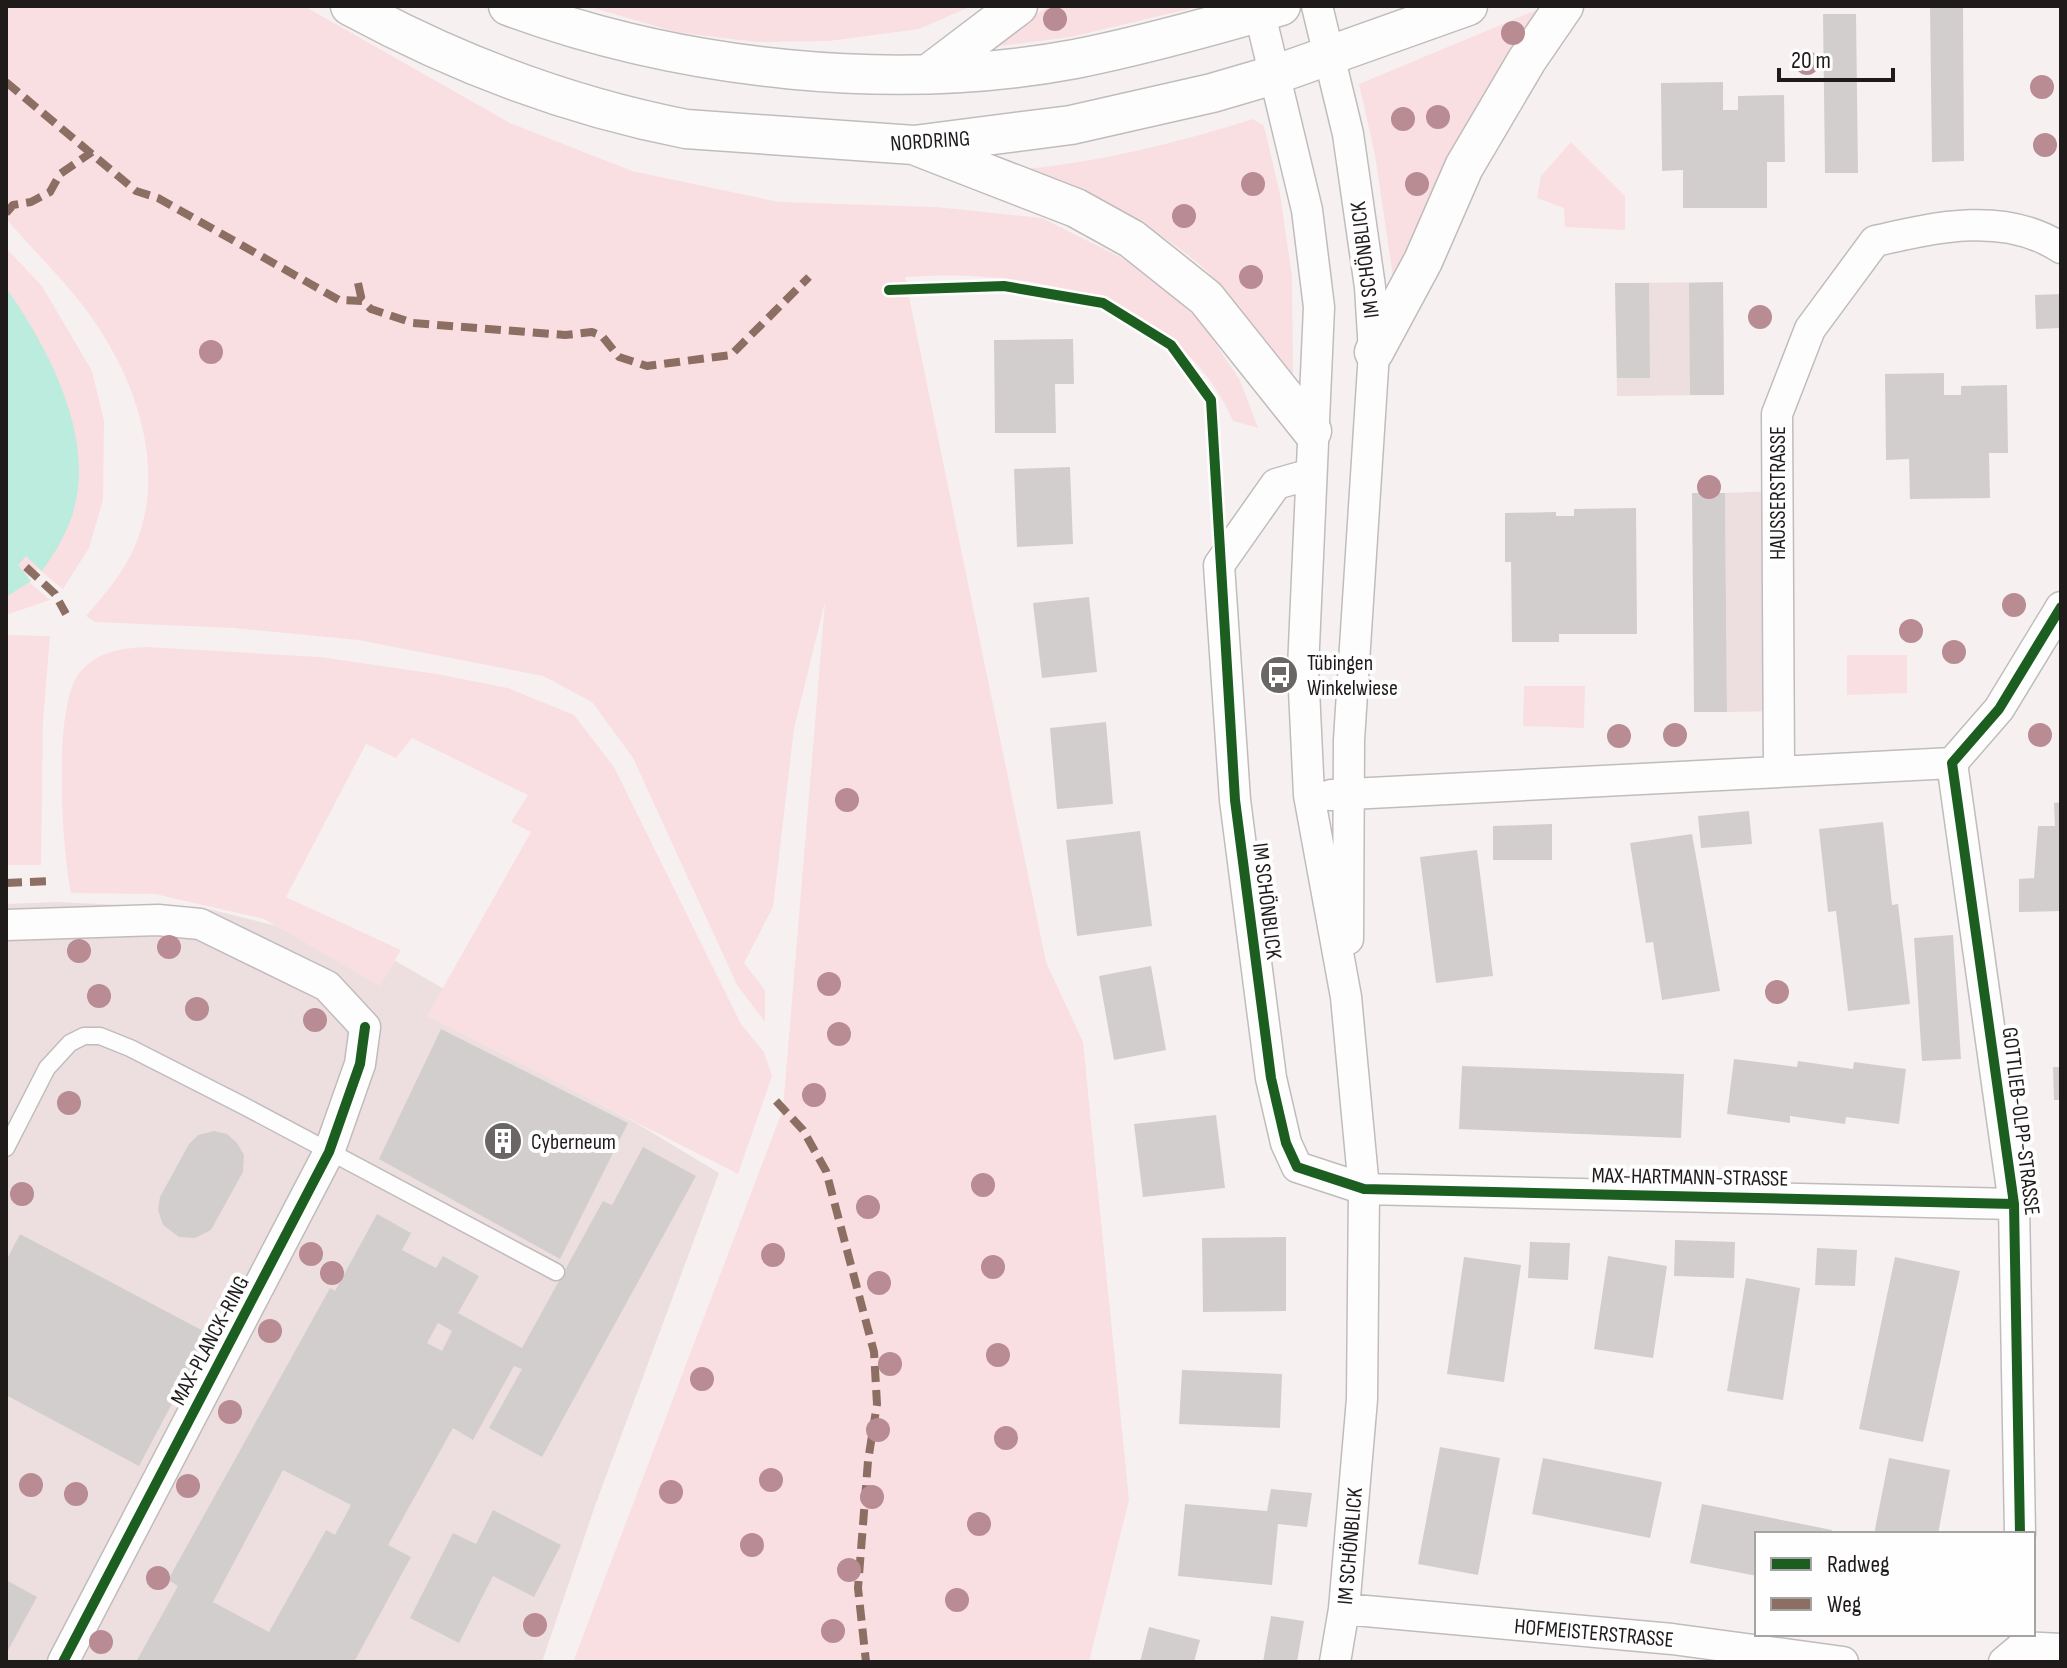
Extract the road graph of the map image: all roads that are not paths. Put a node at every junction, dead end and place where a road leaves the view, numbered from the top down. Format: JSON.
{"nodes":[{"id":1,"x":350,"y":6,"type":"edge"},
{"id":2,"x":508,"y":6,"type":"edge"},
{"id":3,"x":1018,"y":6,"type":"edge"},
{"id":4,"x":1317,"y":6,"type":"edge"},
{"id":5,"x":1468,"y":6,"type":"edge"},
{"id":6,"x":1564,"y":6,"type":"edge"},
{"id":7,"x":1266,"y":8,"type":"edge"},
{"id":8,"x":1328,"y":57,"type":"junction"},
{"id":9,"x":931,"y":72,"type":"junction"},
{"id":10,"x":1277,"y":74,"type":"junction"},
{"id":11,"x":914,"y":145,"type":"junction"},
{"id":12,"x":2061,"y":248,"type":"edge"},
{"id":13,"x":1374,"y":352,"type":"junction"},
{"id":14,"x":1312,"y":431,"type":"junction"},
{"id":15,"x":1311,"y":474,"type":"junction"},
{"id":16,"x":2061,"y":607,"type":"edge"},
{"id":17,"x":1952,"y":763,"type":"junction"},
{"id":18,"x":1779,"y":772,"type":"junction"},
{"id":19,"x":1309,"y":795,"type":"junction"},
{"id":20,"x":1349,"y":795,"type":"junction"},
{"id":21,"x":6,"y":925,"type":"edge"},
{"id":22,"x":1346,"y":997,"type":"junction"},
{"id":23,"x":6,"y":1148,"type":"edge"},
{"id":24,"x":329,"y":1152,"type":"junction"},
{"id":25,"x":1364,"y":1189,"type":"junction"},
{"id":26,"x":2014,"y":1204,"type":"junction"},
{"id":27,"x":556,"y":1272,"type":"dead end"},
{"id":28,"x":2020,"y":1532,"type":"edge"},
{"id":29,"x":1344,"y":1609,"type":"junction"},
{"id":30,"x":2061,"y":1649,"type":"edge"},
{"id":31,"x":2017,"y":1651,"type":"edge"},
{"id":32,"x":63,"y":1662,"type":"edge"},
{"id":33,"x":1335,"y":1662,"type":"edge"},
{"id":34,"x":1843,"y":1662,"type":"edge"}],
"edges":[{"from":1,"to":11,"type":"street","name":"NORDRING"},
{"from":2,"to":9,"type":"street"},
{"from":3,"to":9,"type":"street"},
{"from":4,"to":8,"type":"street","name":"IM SCHÖNBLICK"},
{"from":5,"to":8,"type":"street","name":"NORDRING"},
{"from":6,"to":13,"type":"street"},
{"from":7,"to":9,"type":"street"},
{"from":7,"to":10,"type":"street","name":"IM SCHÖNBLICK"},
{"from":8,"to":10,"type":"street","name":"NORDRING"},
{"from":8,"to":13,"type":"street","name":"IM SCHÖNBLICK"},
{"from":10,"to":11,"type":"street","name":"NORDRING"},
{"from":10,"to":14,"type":"street","name":"IM SCHÖNBLICK"},
{"from":11,"to":14,"type":"street"},
{"from":12,"to":18,"type":"street","name":"HAUSSERSTRASSE"},
{"from":13,"to":20,"type":"street","name":"IM SCHÖNBLICK"},
{"from":14,"to":15,"type":"street","name":"IM SCHÖNBLICK"},
{"from":15,"to":19,"type":"street","name":"IM SCHÖNBLICK"},
{"from":15,"to":25,"type":"street","name":"IM SCHÖNBLICK"},
{"from":16,"to":17,"type":"street"},
{"from":17,"to":18,"type":"street"},
{"from":17,"to":26,"type":"street","name":"GOTTLIEB-OLPP-STRASSE"},
{"from":18,"to":20,"type":"street"},
{"from":19,"to":20,"type":"street"},
{"from":19,"to":22,"type":"street","name":"IM SCHÖNBLICK"},
{"from":20,"to":22,"type":"street","name":"IM SCHÖNBLICK"},
{"from":21,"to":24,"type":"street","name":"MAX-PLANCK-RING"},
{"from":22,"to":25,"type":"street","name":"IM SCHÖNBLICK"},
{"from":23,"to":24,"type":"lane"},
{"from":24,"to":27,"type":"lane"},
{"from":24,"to":32,"type":"street","name":"MAX-PLANCK-RING"},
{"from":25,"to":26,"type":"street","name":"MAX-HARTMANN-STRASSE"},
{"from":25,"to":29,"type":"street","name":"IM SCHÖNBLICK"},
{"from":26,"to":28,"type":"street","name":"GOTTLIEB-OLPP-STRASSE"},
{"from":29,"to":33,"type":"street","name":"IM SCHÖNBLICK"},
{"from":29,"to":34,"type":"street","name":"HOFMEISTERSTRASSE"},
{"from":30,"to":31,"type":"street"}]}
